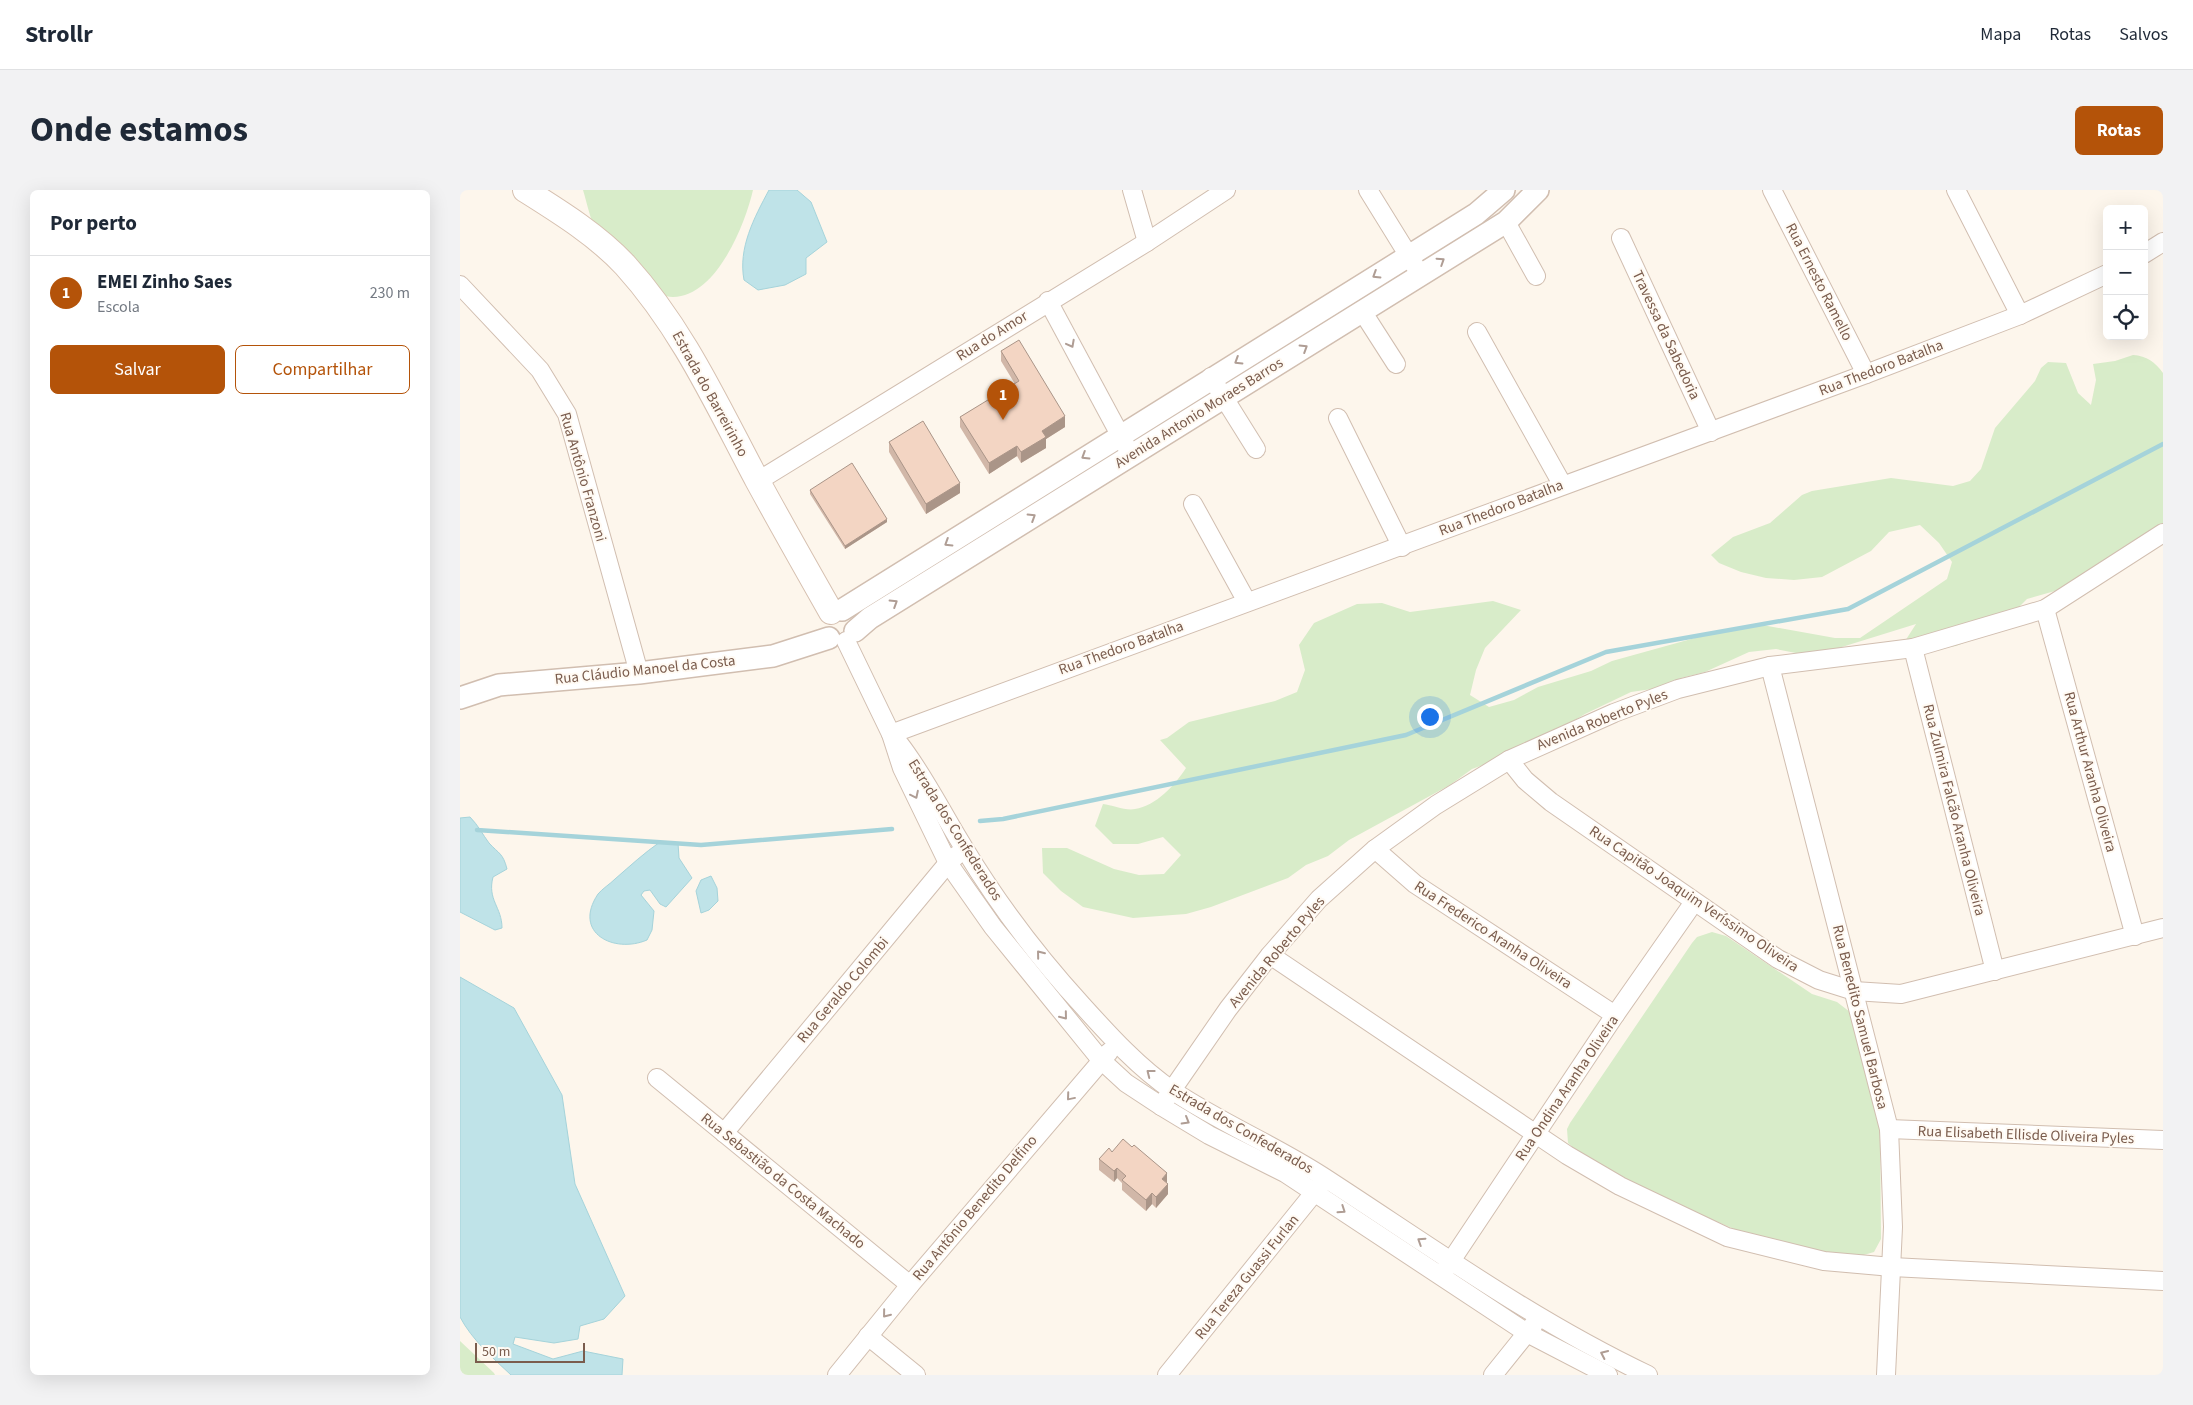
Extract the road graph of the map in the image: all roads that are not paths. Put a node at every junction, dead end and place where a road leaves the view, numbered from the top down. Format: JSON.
{"nodes":[{"id":1,"x":526,"y":190,"type":"edge"},
{"id":2,"x":1132,"y":190,"type":"edge"},
{"id":3,"x":1226,"y":190,"type":"edge"},
{"id":4,"x":1368,"y":190,"type":"edge"},
{"id":5,"x":1504,"y":190,"type":"edge"},
{"id":6,"x":1538,"y":190,"type":"edge"},
{"id":7,"x":1772,"y":190,"type":"edge"},
{"id":8,"x":1956,"y":190,"type":"edge"},
{"id":9,"x":1506,"y":222,"type":"junction"},
{"id":10,"x":1621,"y":238,"type":"dead end"},
{"id":11,"x":1147,"y":242,"type":"junction"},
{"id":12,"x":2163,"y":242,"type":"edge"},
{"id":13,"x":2148,"y":251,"type":"edge"},
{"id":14,"x":1408,"y":255,"type":"junction"},
{"id":15,"x":1421,"y":274,"type":"junction"},
{"id":16,"x":1536,"y":276,"type":"dead end"},
{"id":17,"x":2103,"y":276,"type":"edge"},
{"id":18,"x":460,"y":285,"type":"edge"},
{"id":19,"x":1048,"y":301,"type":"junction"},
{"id":20,"x":1362,"y":311,"type":"junction"},
{"id":21,"x":2020,"y":315,"type":"junction"},
{"id":22,"x":1477,"y":332,"type":"dead end"},
{"id":23,"x":1396,"y":364,"type":"dead end"},
{"id":24,"x":1866,"y":374,"type":"junction"},
{"id":25,"x":1212,"y":377,"type":"junction"},
{"id":26,"x":1224,"y":397,"type":"junction"},
{"id":27,"x":1338,"y":418,"type":"dead end"},
{"id":28,"x":1711,"y":432,"type":"junction"},
{"id":29,"x":1120,"y":435,"type":"junction"},
{"id":30,"x":1256,"y":449,"type":"dead end"},
{"id":31,"x":1131,"y":455,"type":"junction"},
{"id":32,"x":758,"y":481,"type":"junction"},
{"id":33,"x":1562,"y":484,"type":"junction"},
{"id":34,"x":1192,"y":504,"type":"dead end"},
{"id":35,"x":2163,"y":533,"type":"edge"},
{"id":36,"x":1402,"y":547,"type":"junction"},
{"id":37,"x":1247,"y":602,"type":"junction"},
{"id":38,"x":2045,"y":609,"type":"junction"},
{"id":39,"x":836,"y":611,"type":"junction"},
{"id":40,"x":843,"y":637,"type":"junction"},
{"id":41,"x":1913,"y":648,"type":"junction"},
{"id":42,"x":1770,"y":666,"type":"junction"},
{"id":43,"x":639,"y":673,"type":"junction"},
{"id":44,"x":462,"y":697,"type":"edge"},
{"id":45,"x":891,"y":734,"type":"junction"},
{"id":46,"x":1509,"y":760,"type":"junction"},
{"id":47,"x":964,"y":849,"type":"junction"},
{"id":48,"x":1375,"y":849,"type":"junction"},
{"id":49,"x":948,"y":862,"type":"junction"},
{"id":50,"x":1694,"y":902,"type":"junction"},
{"id":51,"x":2163,"y":928,"type":"edge"},
{"id":52,"x":2135,"y":936,"type":"junction"},
{"id":53,"x":1270,"y":955,"type":"junction"},
{"id":54,"x":1995,"y":971,"type":"junction"},
{"id":55,"x":1854,"y":991,"type":"junction"},
{"id":56,"x":1615,"y":1015,"type":"junction"},
{"id":57,"x":1116,"y":1043,"type":"junction"},
{"id":58,"x":1101,"y":1060,"type":"junction"},
{"id":59,"x":657,"y":1078,"type":"dead end"},
{"id":60,"x":1172,"y":1090,"type":"junction"},
{"id":61,"x":1161,"y":1106,"type":"junction"},
{"id":62,"x":1889,"y":1129,"type":"junction"},
{"id":63,"x":724,"y":1133,"type":"junction"},
{"id":64,"x":1537,"y":1134,"type":"junction"},
{"id":65,"x":2163,"y":1140,"type":"edge"},
{"id":66,"x":1326,"y":1178,"type":"junction"},
{"id":67,"x":1316,"y":1193,"type":"junction"},
{"id":68,"x":1452,"y":1261,"type":"junction"},
{"id":69,"x":1892,"y":1267,"type":"junction"},
{"id":70,"x":1441,"y":1276,"type":"junction"},
{"id":71,"x":2163,"y":1281,"type":"edge"},
{"id":72,"x":910,"y":1285,"type":"junction"},
{"id":73,"x":1539,"y":1318,"type":"junction"},
{"id":74,"x":1527,"y":1333,"type":"junction"},
{"id":75,"x":868,"y":1336,"type":"junction"},
{"id":76,"x":837,"y":1375,"type":"edge"},
{"id":77,"x":916,"y":1375,"type":"edge"},
{"id":78,"x":1167,"y":1375,"type":"edge"},
{"id":79,"x":1494,"y":1375,"type":"edge"},
{"id":80,"x":1608,"y":1375,"type":"edge"},
{"id":81,"x":1648,"y":1375,"type":"edge"},
{"id":82,"x":1886,"y":1375,"type":"edge"}],
"edges":[{"from":1,"to":32,"type":"main road","name":"Estrada do Barreirinho"},
{"from":2,"to":11,"type":"street"},
{"from":3,"to":11,"type":"street","name":"Rua do Amor"},
{"from":4,"to":14,"type":"street"},
{"from":5,"to":14,"type":"street","name":"Avenida Antonio Moraes Barros"},
{"from":6,"to":9,"type":"street","name":"Avenida Antonio Moraes Barros"},
{"from":7,"to":24,"type":"street","name":"Rua Ernesto Ramello"},
{"from":8,"to":21,"type":"street"},
{"from":15,"to":9,"type":"street","name":"Avenida Antonio Moraes Barros","one_way":true},
{"from":9,"to":16,"type":"street"},
{"from":10,"to":28,"type":"street","name":"Travessa da Sabedoria"},
{"from":11,"to":19,"type":"street","name":"Rua do Amor"},
{"from":12,"to":13,"type":"street"},
{"from":14,"to":15,"type":"street"},
{"from":14,"to":25,"type":"street","name":"Avenida Antonio Moraes Barros","one_way":true},
{"from":15,"to":20,"type":"street","name":"Avenida Antonio Moraes Barros"},
{"from":17,"to":21,"type":"street","name":"Rua Thedoro Batalha"},
{"from":18,"to":43,"type":"street","name":"Rua Antônio Franzoni"},
{"from":19,"to":29,"type":"street","one_way":true},
{"from":19,"to":32,"type":"street","name":"Rua do Amor"},
{"from":20,"to":23,"type":"street"},
{"from":26,"to":20,"type":"street","name":"Avenida Antonio Moraes Barros","one_way":true},
{"from":21,"to":24,"type":"street","name":"Rua Thedoro Batalha"},
{"from":22,"to":33,"type":"street"},
{"from":24,"to":28,"type":"street","name":"Rua Thedoro Batalha"},
{"from":25,"to":26,"type":"street"},
{"from":25,"to":29,"type":"street","name":"Avenida Antonio Moraes Barros"},
{"from":26,"to":30,"type":"street"},
{"from":26,"to":31,"type":"street","name":"Avenida Antonio Moraes Barros"},
{"from":27,"to":36,"type":"street"},
{"from":28,"to":33,"type":"street","name":"Rua Thedoro Batalha"},
{"from":29,"to":31,"type":"street"},
{"from":29,"to":39,"type":"street","name":"Avenida Antonio Moraes Barros","one_way":true},
{"from":40,"to":31,"type":"street","name":"Avenida Antonio Moraes Barros","one_way":true},
{"from":32,"to":39,"type":"main road","name":"Estrada do Barreirinho"},
{"from":33,"to":36,"type":"street","name":"Rua Thedoro Batalha"},
{"from":34,"to":37,"type":"street"},
{"from":35,"to":38,"type":"street","name":"Avenida Roberto Pyles"},
{"from":36,"to":37,"type":"street","name":"Rua Thedoro Batalha"},
{"from":37,"to":45,"type":"street","name":"Rua Thedoro Batalha"},
{"from":38,"to":41,"type":"street","name":"Avenida Roberto Pyles"},
{"from":38,"to":52,"type":"street","name":"Rua Arthur Aranha Oliveira"},
{"from":39,"to":40,"type":"street"},
{"from":39,"to":40,"type":"street"},
{"from":40,"to":43,"type":"street","name":"Rua Cláudio Manoel da Costa"},
{"from":40,"to":45,"type":"street","name":"Estrada dos Confederados"},
{"from":41,"to":42,"type":"street","name":"Avenida Roberto Pyles"},
{"from":41,"to":54,"type":"street","name":"Rua Zulmira Falcão Aranha Oliveira"},
{"from":42,"to":46,"type":"street","name":"Avenida Roberto Pyles"},
{"from":42,"to":55,"type":"street","name":"Rua Benedito Samuel Barbosa"},
{"from":43,"to":44,"type":"street","name":"Rua Cláudio Manoel da Costa"},
{"from":45,"to":47,"type":"street","name":"Estrada dos Confederados"},
{"from":45,"to":49,"type":"street","name":"Estrada dos Confederados","one_way":true},
{"from":46,"to":48,"type":"street","name":"Avenida Roberto Pyles"},
{"from":46,"to":50,"type":"street","name":"Rua Capitão Joaquim Veríssimo Oliveira"},
{"from":47,"to":49,"type":"street","name":"Rua Geraldo Colombi"},
{"from":57,"to":47,"type":"street","name":"Estrada dos Confederados","one_way":true},
{"from":48,"to":53,"type":"street","name":"Avenida Roberto Pyles"},
{"from":48,"to":56,"type":"street","name":"Rua Frederico Aranha Oliveira"},
{"from":49,"to":58,"type":"street","name":"Estrada dos Confederados","one_way":true},
{"from":49,"to":63,"type":"street","name":"Rua Geraldo Colombi"},
{"from":50,"to":55,"type":"street","name":"Rua Capitão Joaquim Veríssimo Oliveira"},
{"from":50,"to":56,"type":"street","name":"Rua Ondina Aranha Oliveira"},
{"from":51,"to":52,"type":"street","name":"Rua Capitão Joaquim Veríssimo Oliveira"},
{"from":52,"to":54,"type":"street","name":"Rua Capitão Joaquim Veríssimo Oliveira"},
{"from":53,"to":60,"type":"street","name":"Avenida Roberto Pyles"},
{"from":53,"to":64,"type":"street"},
{"from":54,"to":55,"type":"street","name":"Rua Capitão Joaquim Veríssimo Oliveira"},
{"from":55,"to":62,"type":"street","name":"Rua Benedito Samuel Barbosa"},
{"from":56,"to":64,"type":"street","name":"Rua Ondina Aranha Oliveira"},
{"from":57,"to":58,"type":"street","name":"Rua Antônio Benedito Delfino"},
{"from":60,"to":57,"type":"street","name":"Estrada dos Confederados","one_way":true},
{"from":58,"to":61,"type":"street","name":"Estrada dos Confederados"},
{"from":58,"to":72,"type":"street","name":"Rua Antônio Benedito Delfino","one_way":true},
{"from":59,"to":63,"type":"street","name":"Rua Sebastião da Costa Machado"},
{"from":60,"to":61,"type":"street","name":"Avenida Roberto Pyles"},
{"from":60,"to":66,"type":"street","name":"Estrada dos Confederados"},
{"from":61,"to":67,"type":"street","name":"Estrada dos Confederados","one_way":true},
{"from":62,"to":65,"type":"street","name":"Rua Elisabeth Ellisde Oliveira Pyles"},
{"from":62,"to":69,"type":"street","name":"Rua Benedito Samuel Barbosa"},
{"from":63,"to":72,"type":"street","name":"Rua Sebastião da Costa Machado"},
{"from":64,"to":68,"type":"street","name":"Rua Ondina Aranha Oliveira"},
{"from":64,"to":69,"type":"street"},
{"from":66,"to":67,"type":"street","name":"Rua Tereza Guassi Furlan"},
{"from":68,"to":66,"type":"street","name":"Estrada dos Confederados","one_way":true},
{"from":67,"to":70,"type":"street","name":"Estrada dos Confederados","one_way":true},
{"from":67,"to":78,"type":"street","name":"Rua Tereza Guassi Furlan"},
{"from":68,"to":70,"type":"street","name":"Rua Ondina Aranha Oliveira"},
{"from":68,"to":73,"type":"street","name":"Estrada dos Confederados"},
{"from":69,"to":71,"type":"street"},
{"from":69,"to":82,"type":"street","name":"Rua Benedito Samuel Barbosa"},
{"from":70,"to":74,"type":"street","name":"Estrada dos Confederados"},
{"from":72,"to":75,"type":"street","name":"Rua Antônio Benedito Delfino","one_way":true},
{"from":73,"to":74,"type":"street"},
{"from":81,"to":73,"type":"street","name":"Estrada dos Confederados","one_way":true},
{"from":74,"to":79,"type":"street"},
{"from":74,"to":80,"type":"street","name":"Estrada dos Confederados"},
{"from":75,"to":76,"type":"street","name":"Rua Antônio Benedito Delfino"},
{"from":75,"to":77,"type":"street"}]}
